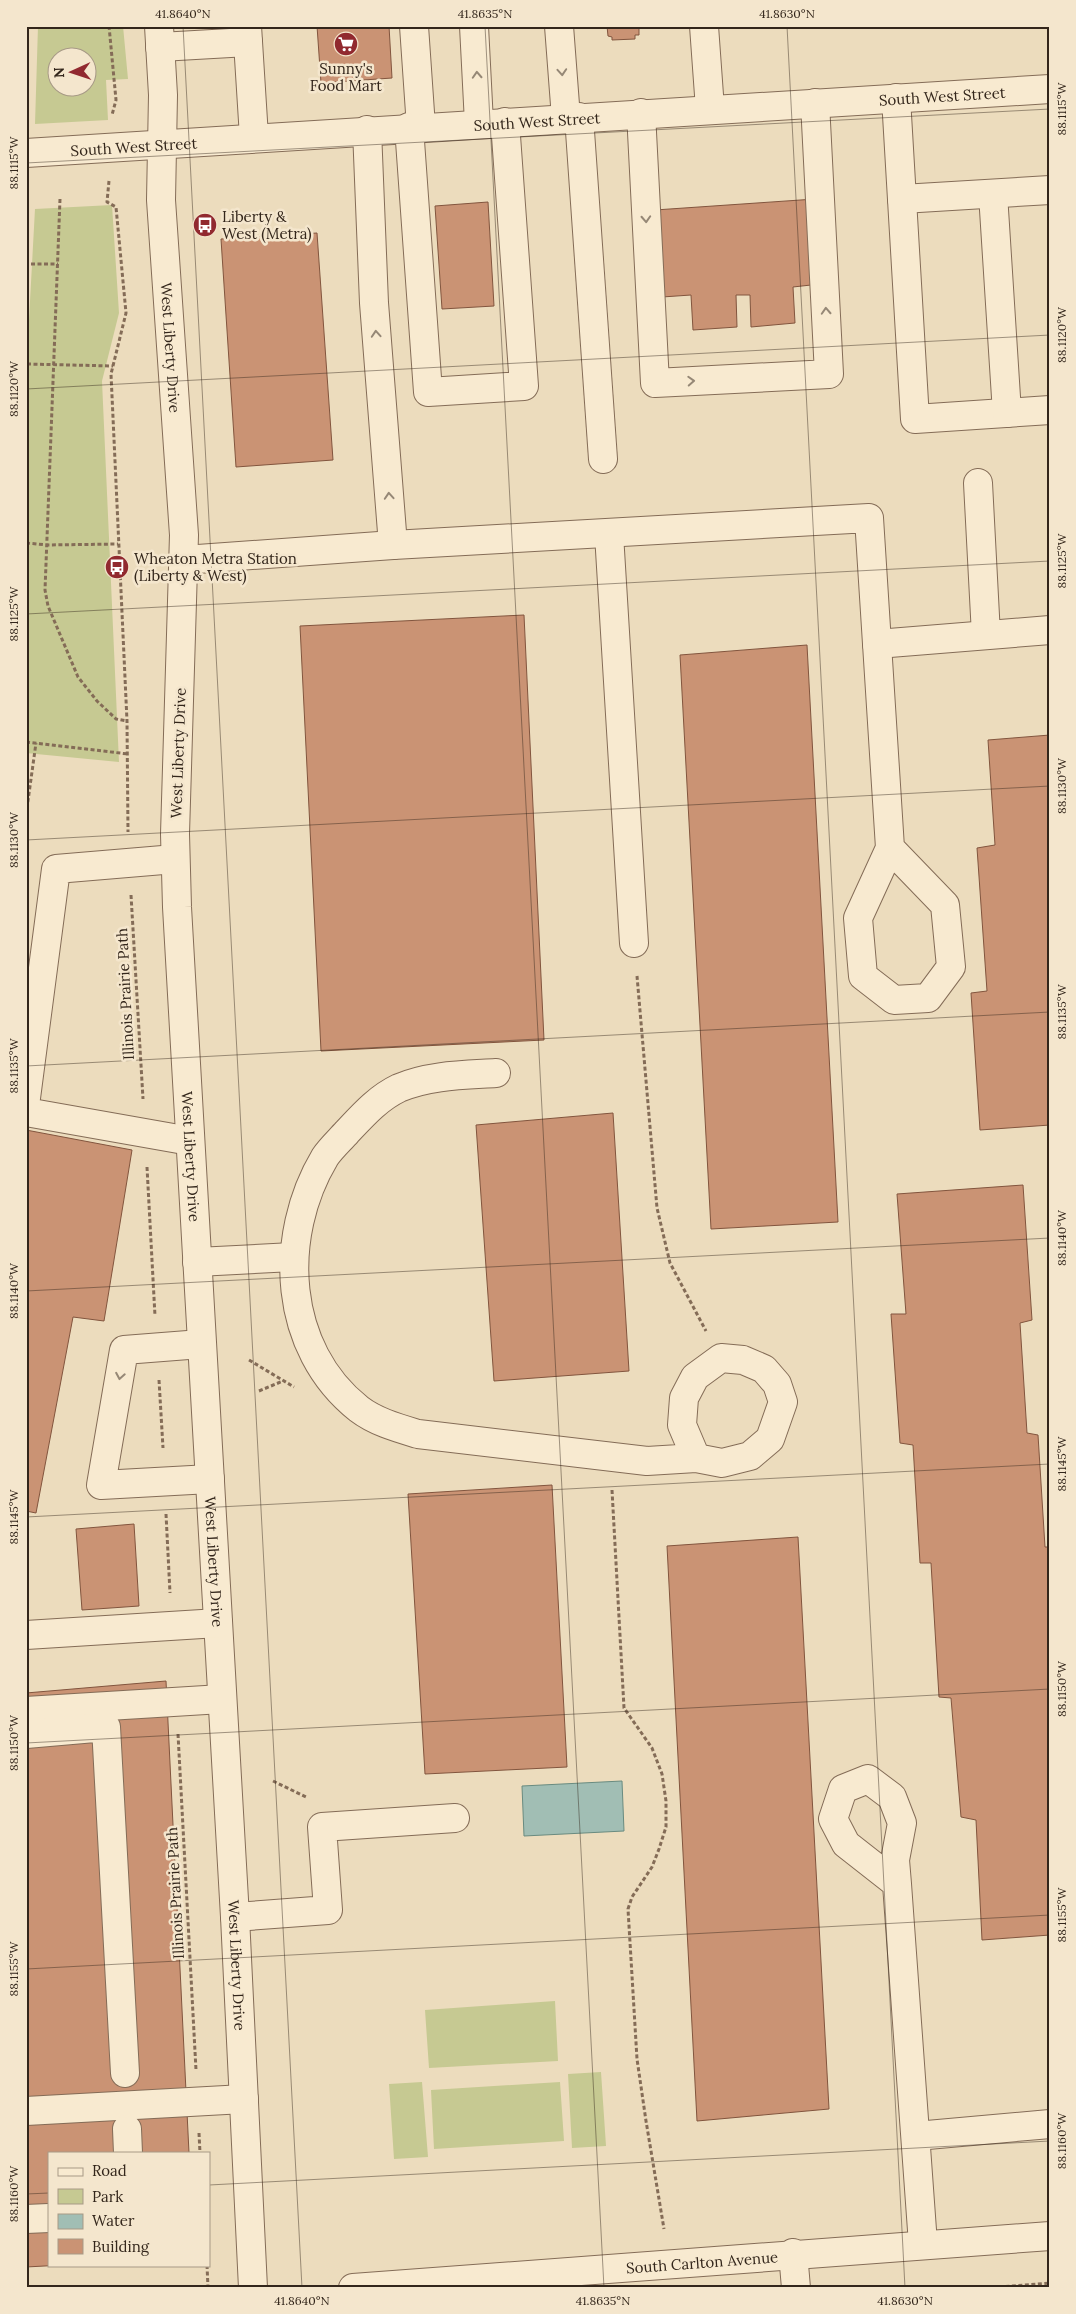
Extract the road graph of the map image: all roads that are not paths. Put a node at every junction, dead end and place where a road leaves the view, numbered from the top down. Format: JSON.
{"nodes":[{"id":1,"x":414,"y":26,"type":"edge"},
{"id":2,"x":474,"y":26,"type":"edge"},
{"id":3,"x":559,"y":26,"type":"edge"},
{"id":4,"x":704,"y":26,"type":"edge"},
{"id":5,"x":247,"y":34,"type":"edge"},
{"id":6,"x":159,"y":37,"type":"edge"},
{"id":7,"x":1050,"y":89,"type":"edge"},
{"id":8,"x":896,"y":98,"type":"junction"},
{"id":9,"x":814,"y":103,"type":"junction"},
{"id":10,"x":710,"y":109,"type":"junction"},
{"id":11,"x":640,"y":113,"type":"junction"},
{"id":12,"x":572,"y":118,"type":"junction"},
{"id":13,"x":492,"y":122,"type":"junction"},
{"id":14,"x":415,"y":127,"type":"junction"},
{"id":15,"x":367,"y":130,"type":"junction"},
{"id":16,"x":254,"y":138,"type":"junction"},
{"id":17,"x":163,"y":143,"type":"junction"},
{"id":18,"x":26,"y":153,"type":"edge"},
{"id":19,"x":1050,"y":190,"type":"edge"},
{"id":20,"x":993,"y":194,"type":"junction"},
{"id":21,"x":902,"y":199,"type":"junction"},
{"id":22,"x":1050,"y":410,"type":"edge"},
{"id":23,"x":1006,"y":413,"type":"junction"},
{"id":24,"x":602,"y":459,"type":"dead end"},
{"id":25,"x":978,"y":483,"type":"dead end"},
{"id":26,"x":609,"y":534,"type":"junction"},
{"id":27,"x":393,"y":545,"type":"junction"},
{"id":28,"x":184,"y":560,"type":"junction"},
{"id":29,"x":1050,"y":630,"type":"edge"},
{"id":30,"x":986,"y":635,"type":"junction"},
{"id":31,"x":877,"y":644,"type":"junction"},
{"id":32,"x":890,"y":848,"type":"junction"},
{"id":33,"x":175,"y":859,"type":"junction"},
{"id":34,"x":634,"y":943,"type":"road end"},
{"id":35,"x":496,"y":1073,"type":"dead end"},
{"id":36,"x":26,"y":1098,"type":"edge"},
{"id":37,"x":26,"y":1112,"type":"edge"},
{"id":38,"x":190,"y":1141,"type":"junction"},
{"id":39,"x":294,"y":1257,"type":"junction"},
{"id":40,"x":196,"y":1262,"type":"junction"},
{"id":41,"x":201,"y":1344,"type":"junction"},
{"id":42,"x":696,"y":1458,"type":"dead end"},
{"id":43,"x":210,"y":1479,"type":"junction"},
{"id":44,"x":218,"y":1623,"type":"junction"},
{"id":45,"x":26,"y":1635,"type":"edge"},
{"id":46,"x":222,"y":1699,"type":"junction"},
{"id":47,"x":26,"y":1711,"type":"edge"},
{"id":48,"x":26,"y":1734,"type":"edge"},
{"id":49,"x":454,"y":1818,"type":"dead end"},
{"id":50,"x":897,"y":1884,"type":"dead end"},
{"id":51,"x":235,"y":1918,"type":"junction"},
{"id":52,"x":125,"y":2073,"type":"dead end"},
{"id":53,"x":244,"y":2099,"type":"junction"},
{"id":54,"x":26,"y":2111,"type":"edge"},
{"id":55,"x":1050,"y":2124,"type":"edge"},
{"id":56,"x":916,"y":2136,"type":"junction"},
{"id":57,"x":48,"y":2218,"type":"edge"},
{"id":58,"x":26,"y":2219,"type":"edge"},
{"id":59,"x":1050,"y":2236,"type":"edge"},
{"id":60,"x":923,"y":2244,"type":"junction"},
{"id":61,"x":793,"y":2254,"type":"junction"},
{"id":62,"x":580,"y":2279,"type":"edge"},
{"id":63,"x":253,"y":2288,"type":"edge"},
{"id":64,"x":353,"y":2288,"type":"edge"},
{"id":65,"x":796,"y":2288,"type":"edge"}],
"edges":[{"from":1,"to":14,"type":"street"},
{"from":13,"to":2,"type":"street","one_way":true},
{"from":3,"to":12,"type":"street","one_way":true},
{"from":4,"to":10,"type":"street"},
{"from":5,"to":6,"type":"street"},
{"from":5,"to":16,"type":"street"},
{"from":6,"to":17,"type":"street","name":"West Liberty Drive"},
{"from":7,"to":8,"type":"street","name":"South West Street"},
{"from":8,"to":9,"type":"street","name":"South West Street"},
{"from":8,"to":21,"type":"street"},
{"from":9,"to":10,"type":"street","name":"South West Street"},
{"from":11,"to":9,"type":"street","one_way":true},
{"from":10,"to":11,"type":"street","name":"South West Street"},
{"from":11,"to":12,"type":"street","name":"South West Street"},
{"from":12,"to":13,"type":"street","name":"South West Street"},
{"from":12,"to":24,"type":"street"},
{"from":13,"to":14,"type":"street","name":"South West Street"},
{"from":13,"to":14,"type":"street"},
{"from":14,"to":15,"type":"street","name":"South West Street"},
{"from":15,"to":16,"type":"street","name":"South West Street"},
{"from":27,"to":15,"type":"street","one_way":true},
{"from":16,"to":17,"type":"street","name":"South West Street"},
{"from":17,"to":18,"type":"street","name":"South West Street"},
{"from":17,"to":28,"type":"street","name":"West Liberty Drive"},
{"from":19,"to":20,"type":"street"},
{"from":20,"to":21,"type":"street"},
{"from":20,"to":23,"type":"street"},
{"from":21,"to":23,"type":"street"},
{"from":22,"to":23,"type":"street"},
{"from":25,"to":30,"type":"street"},
{"from":26,"to":27,"type":"street"},
{"from":26,"to":31,"type":"street"},
{"from":26,"to":34,"type":"street"},
{"from":27,"to":28,"type":"street"},
{"from":28,"to":33,"type":"street","name":"West Liberty Drive"},
{"from":29,"to":30,"type":"street"},
{"from":30,"to":31,"type":"street"},
{"from":31,"to":32,"type":"street"},
{"from":32,"to":32,"type":"street"},
{"from":33,"to":36,"type":"street"},
{"from":33,"to":38,"type":"street","name":"West Liberty Drive"},
{"from":35,"to":39,"type":"street"},
{"from":37,"to":38,"type":"street"},
{"from":38,"to":40,"type":"street","name":"West Liberty Drive"},
{"from":39,"to":40,"type":"street"},
{"from":39,"to":42,"type":"street"},
{"from":40,"to":41,"type":"street","name":"West Liberty Drive"},
{"from":41,"to":43,"type":"street","name":"West Liberty Drive"},
{"from":41,"to":43,"type":"street","one_way":true},
{"from":43,"to":44,"type":"street","name":"West Liberty Drive"},
{"from":44,"to":45,"type":"street"},
{"from":44,"to":46,"type":"street","name":"West Liberty Drive"},
{"from":46,"to":47,"type":"street"},
{"from":46,"to":51,"type":"street","name":"West Liberty Drive"},
{"from":48,"to":52,"type":"street"},
{"from":49,"to":51,"type":"street"},
{"from":50,"to":56,"type":"street"},
{"from":51,"to":53,"type":"street","name":"West Liberty Drive"},
{"from":53,"to":54,"type":"street"},
{"from":53,"to":63,"type":"street","name":"West Liberty Drive"},
{"from":55,"to":56,"type":"street"},
{"from":56,"to":60,"type":"street"},
{"from":57,"to":58,"type":"street"},
{"from":59,"to":60,"type":"street","name":"South Carlton Avenue"},
{"from":60,"to":61,"type":"street","name":"South Carlton Avenue"},
{"from":61,"to":62,"type":"street","name":"South Carlton Avenue"},
{"from":61,"to":65,"type":"street"},
{"from":62,"to":64,"type":"street","name":"South Carlton Avenue"}]}
